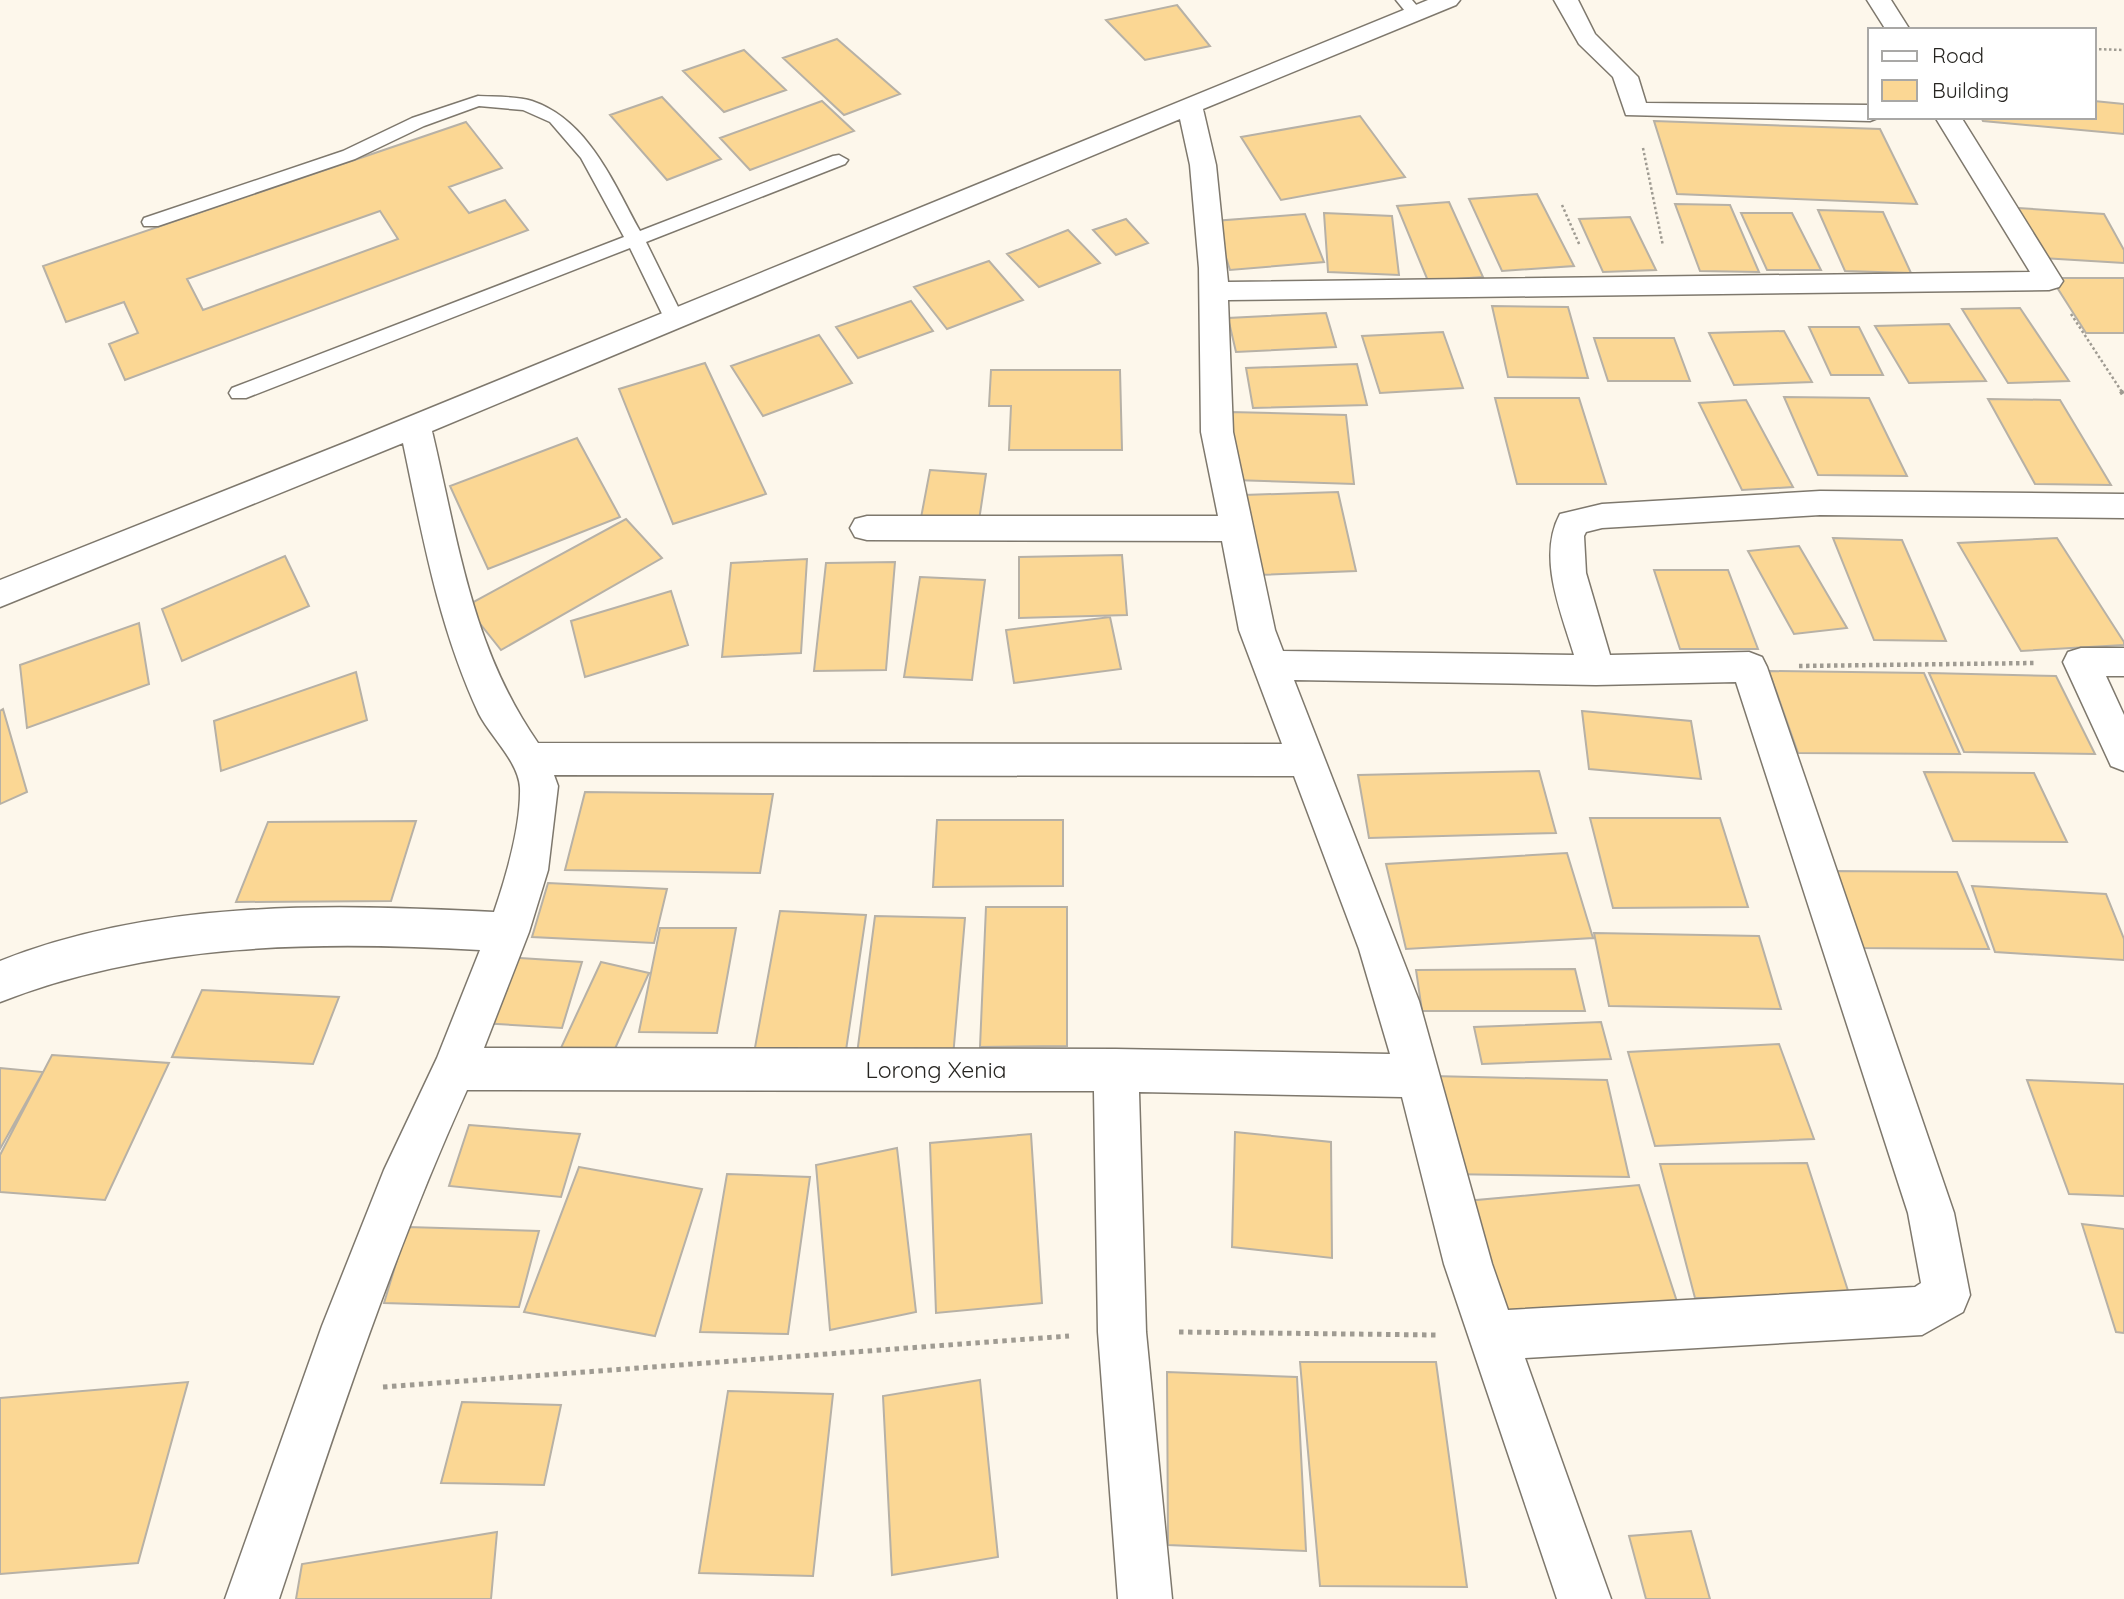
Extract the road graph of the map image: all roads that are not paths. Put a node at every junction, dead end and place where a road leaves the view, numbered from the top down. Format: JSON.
{"nodes":[{"id":1,"x":1448,"y":0,"type":"edge"},
{"id":2,"x":1566,"y":0,"type":"edge"},
{"id":3,"x":1879,"y":0,"type":"edge"},
{"id":4,"x":1409,"y":7,"type":"edge"},
{"id":5,"x":1897,"y":28,"type":"edge"},
{"id":6,"x":1189,"y":104,"type":"junction"},
{"id":7,"x":1868,"y":113,"type":"edge"},
{"id":8,"x":1949,"y":119,"type":"edge"},
{"id":9,"x":839,"y":160,"type":"dead end"},
{"id":10,"x":151,"y":222,"type":"dead end"},
{"id":11,"x":636,"y":241,"type":"junction"},
{"id":12,"x":1214,"y":291,"type":"junction"},
{"id":13,"x":674,"y":319,"type":"junction"},
{"id":14,"x":239,"y":393,"type":"dead end"},
{"id":15,"x":415,"y":424,"type":"junction"},
{"id":16,"x":2124,"y":506,"type":"edge"},
{"id":17,"x":867,"y":528,"type":"dead end"},
{"id":18,"x":1235,"y":529,"type":"junction"},
{"id":19,"x":0,"y":594,"type":"edge"},
{"id":20,"x":2124,"y":662,"type":"edge"},
{"id":21,"x":1270,"y":665,"type":"junction"},
{"id":22,"x":1596,"y":670,"type":"junction"},
{"id":23,"x":2124,"y":755,"type":"edge"},
{"id":24,"x":528,"y":759,"type":"junction"},
{"id":25,"x":1306,"y":760,"type":"junction"},
{"id":26,"x":508,"y":932,"type":"junction"},
{"id":27,"x":0,"y":982,"type":"edge"},
{"id":28,"x":454,"y":1069,"type":"junction"},
{"id":29,"x":1116,"y":1070,"type":"junction"},
{"id":30,"x":1417,"y":1076,"type":"junction"},
{"id":31,"x":1493,"y":1335,"type":"junction"},
{"id":32,"x":252,"y":1599,"type":"edge"},
{"id":33,"x":1145,"y":1599,"type":"edge"},
{"id":34,"x":1584,"y":1599,"type":"edge"}],
"edges":[{"from":1,"to":4,"type":"street"},
{"from":2,"to":7,"type":"street"},
{"from":3,"to":5,"type":"street"},
{"from":4,"to":6,"type":"street"},
{"from":6,"to":12,"type":"street"},
{"from":6,"to":13,"type":"street"},
{"from":8,"to":12,"type":"street"},
{"from":9,"to":11,"type":"lane"},
{"from":10,"to":11,"type":"lane"},
{"from":11,"to":13,"type":"lane"},
{"from":11,"to":14,"type":"lane"},
{"from":12,"to":18,"type":"street"},
{"from":13,"to":15,"type":"street"},
{"from":15,"to":19,"type":"street"},
{"from":15,"to":24,"type":"street"},
{"from":16,"to":22,"type":"street"},
{"from":17,"to":18,"type":"street"},
{"from":18,"to":21,"type":"street"},
{"from":20,"to":23,"type":"street"},
{"from":21,"to":22,"type":"street"},
{"from":21,"to":25,"type":"street"},
{"from":22,"to":31,"type":"street"},
{"from":24,"to":25,"type":"street"},
{"from":24,"to":26,"type":"street"},
{"from":25,"to":30,"type":"street"},
{"from":26,"to":27,"type":"street"},
{"from":26,"to":28,"type":"street"},
{"from":28,"to":29,"type":"street","name":"Lorong Xenia"},
{"from":28,"to":32,"type":"street"},
{"from":29,"to":30,"type":"street","name":"Lorong Xenia"},
{"from":29,"to":33,"type":"street"},
{"from":30,"to":31,"type":"street"},
{"from":31,"to":34,"type":"street"}]}
